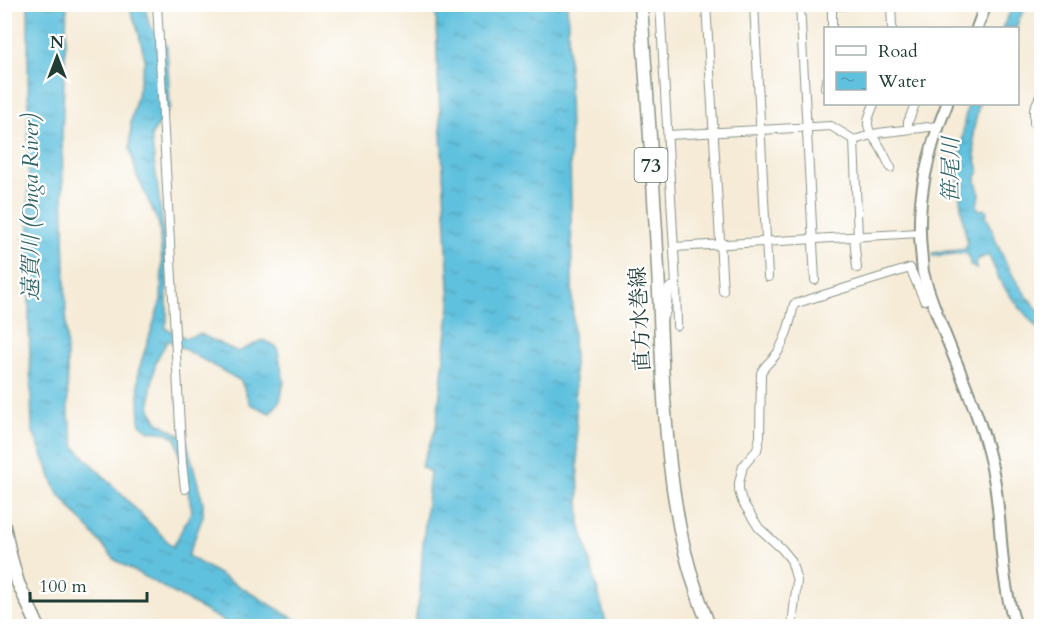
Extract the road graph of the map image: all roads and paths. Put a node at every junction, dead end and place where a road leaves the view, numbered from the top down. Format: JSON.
{"nodes":[{"id":1,"x":157,"y":4,"type":"edge"},
{"id":2,"x":641,"y":4,"type":"edge"},
{"id":3,"x":660,"y":4,"type":"edge"},
{"id":4,"x":706,"y":4,"type":"edge"},
{"id":5,"x":754,"y":4,"type":"edge"},
{"id":6,"x":800,"y":4,"type":"edge"},
{"id":7,"x":864,"y":4,"type":"edge"},
{"id":8,"x":891,"y":4,"type":"edge"},
{"id":9,"x":986,"y":4,"type":"edge"},
{"id":10,"x":829,"y":5,"type":"edge"},
{"id":11,"x":832,"y":27,"type":"edge"},
{"id":12,"x":892,"y":27,"type":"edge"},
{"id":13,"x":977,"y":27,"type":"edge"},
{"id":14,"x":1041,"y":92,"type":"edge"},
{"id":15,"x":874,"y":105,"type":"edge"},
{"id":16,"x":915,"y":105,"type":"edge"},
{"id":17,"x":947,"y":105,"type":"edge"},
{"id":18,"x":1034,"y":123,"type":"dead end"},
{"id":19,"x":938,"y":126,"type":"junction"},
{"id":20,"x":806,"y":127,"type":"junction"},
{"id":21,"x":908,"y":129,"type":"junction"},
{"id":22,"x":760,"y":131,"type":"junction"},
{"id":23,"x":714,"y":132,"type":"junction"},
{"id":24,"x":668,"y":135,"type":"junction"},
{"id":25,"x":870,"y":135,"type":"junction"},
{"id":26,"x":854,"y":141,"type":"junction"},
{"id":27,"x":891,"y":168,"type":"dead end"},
{"id":28,"x":919,"y":233,"type":"junction"},
{"id":29,"x":856,"y":237,"type":"junction"},
{"id":30,"x":813,"y":239,"type":"junction"},
{"id":31,"x":766,"y":242,"type":"junction"},
{"id":32,"x":720,"y":244,"type":"junction"},
{"id":33,"x":674,"y":247,"type":"junction"},
{"id":34,"x":857,"y":268,"type":"dead end"},
{"id":35,"x":768,"y":277,"type":"dead end"},
{"id":36,"x":815,"y":280,"type":"dead end"},
{"id":37,"x":676,"y":285,"type":"junction"},
{"id":38,"x":723,"y":291,"type":"dead end"},
{"id":39,"x":931,"y":298,"type":"junction"},
{"id":40,"x":660,"y":325,"type":"junction"},
{"id":41,"x":677,"y":326,"type":"dead end"},
{"id":42,"x":186,"y":489,"type":"dead end"},
{"id":43,"x":4,"y":526,"type":"edge"},
{"id":44,"x":38,"y":627,"type":"edge"},
{"id":45,"x":709,"y":627,"type":"edge"},
{"id":46,"x":792,"y":627,"type":"edge"},
{"id":47,"x":1016,"y":627,"type":"edge"}],
"edges":[{"from":1,"to":42,"type":"street"},
{"from":2,"to":40,"type":"main road","name":"直方水巻線","number":"73"},
{"from":3,"to":24,"type":"street"},
{"from":4,"to":23,"type":"street"},
{"from":5,"to":22,"type":"street"},
{"from":6,"to":20,"type":"street"},
{"from":7,"to":10,"type":"street"},
{"from":8,"to":12,"type":"street"},
{"from":9,"to":13,"type":"street"},
{"from":10,"to":11,"type":"street"},
{"from":14,"to":18,"type":"street"},
{"from":15,"to":25,"type":"street"},
{"from":16,"to":21,"type":"street"},
{"from":17,"to":19,"type":"street"},
{"from":19,"to":21,"type":"street"},
{"from":19,"to":28,"type":"street"},
{"from":20,"to":22,"type":"street"},
{"from":20,"to":26,"type":"street"},
{"from":20,"to":30,"type":"street"},
{"from":21,"to":25,"type":"street"},
{"from":22,"to":23,"type":"street"},
{"from":22,"to":31,"type":"street"},
{"from":23,"to":24,"type":"street"},
{"from":23,"to":32,"type":"street"},
{"from":24,"to":33,"type":"street"},
{"from":25,"to":26,"type":"street"},
{"from":25,"to":27,"type":"street"},
{"from":26,"to":29,"type":"street"},
{"from":28,"to":29,"type":"street"},
{"from":28,"to":39,"type":"street"},
{"from":29,"to":30,"type":"street"},
{"from":29,"to":34,"type":"street"},
{"from":30,"to":31,"type":"street"},
{"from":30,"to":36,"type":"street"},
{"from":31,"to":32,"type":"street"},
{"from":31,"to":35,"type":"street"},
{"from":32,"to":33,"type":"street"},
{"from":32,"to":38,"type":"street"},
{"from":33,"to":37,"type":"street"},
{"from":37,"to":40,"type":"street"},
{"from":37,"to":41,"type":"street"},
{"from":39,"to":46,"type":"street"},
{"from":39,"to":47,"type":"street"},
{"from":40,"to":45,"type":"main road","name":"直方水巻線","number":"73"},
{"from":43,"to":44,"type":"main road"}]}
